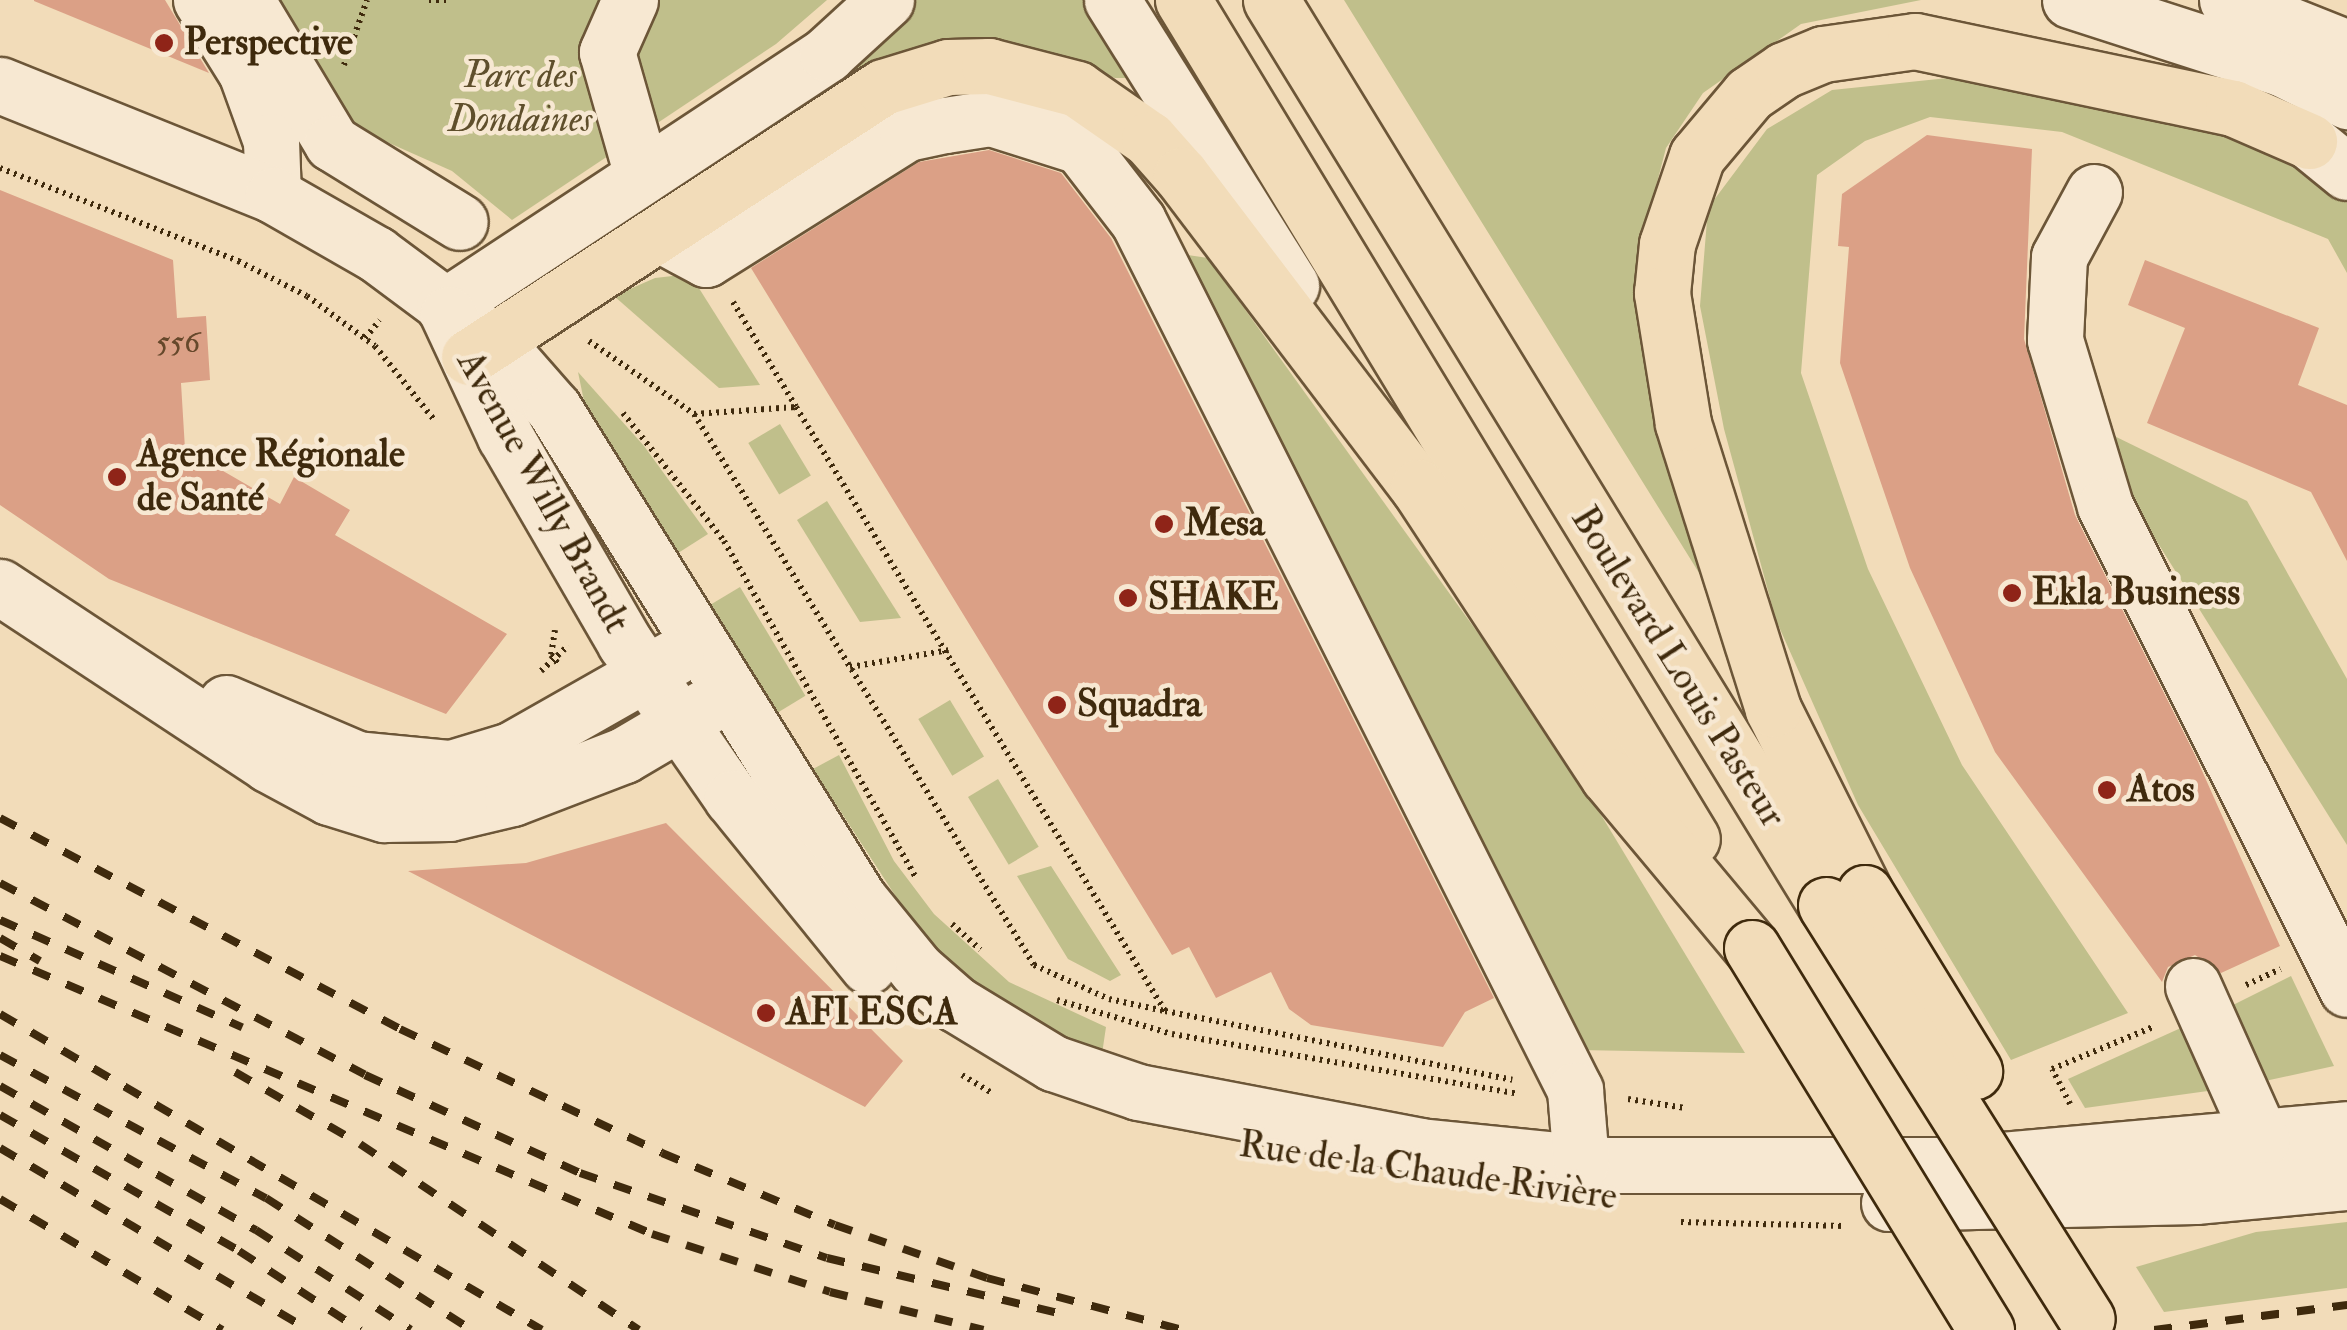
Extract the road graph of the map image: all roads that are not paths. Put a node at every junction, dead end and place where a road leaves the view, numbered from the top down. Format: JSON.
{"nodes":[{"id":1,"x":201,"y":0,"type":"edge"},
{"id":2,"x":246,"y":0,"type":"edge"},
{"id":3,"x":630,"y":0,"type":"edge"},
{"id":4,"x":886,"y":0,"type":"edge"},
{"id":5,"x":1112,"y":0,"type":"edge"},
{"id":6,"x":1182,"y":0,"type":"edge"},
{"id":7,"x":1270,"y":0,"type":"edge"},
{"id":8,"x":2070,"y":0,"type":"edge"},
{"id":9,"x":2227,"y":0,"type":"edge"},
{"id":10,"x":2347,"y":48,"type":"edge"},
{"id":11,"x":0,"y":85,"type":"edge"},
{"id":12,"x":2347,"y":101,"type":"edge"},
{"id":13,"x":2328,"y":157,"type":"edge"},
{"id":14,"x":642,"y":175,"type":"junction"},
{"id":15,"x":2094,"y":192,"type":"dead end"},
{"id":16,"x":272,"y":195,"type":"junction"},
{"id":17,"x":460,"y":222,"type":"dead end"},
{"id":18,"x":683,"y":247,"type":"junction"},
{"id":19,"x":444,"y":306,"type":"junction"},
{"id":20,"x":482,"y":350,"type":"junction"},
{"id":21,"x":1418,"y":486,"type":"junction"},
{"id":22,"x":0,"y":587,"type":"edge"},
{"id":23,"x":51,"y":622,"type":"junction"},
{"id":24,"x":0,"y":641,"type":"edge"},
{"id":25,"x":696,"y":644,"type":"junction"},
{"id":26,"x":646,"y":675,"type":"junction"},
{"id":27,"x":729,"y":694,"type":"junction"},
{"id":28,"x":679,"y":723,"type":"junction"},
{"id":29,"x":1845,"y":899,"type":"junction"},
{"id":30,"x":1752,"y":948,"type":"junction"},
{"id":31,"x":2192,"y":986,"type":"dead end"},
{"id":32,"x":2347,"y":989,"type":"edge"},
{"id":33,"x":2347,"y":1129,"type":"edge"},
{"id":34,"x":2262,"y":1140,"type":"junction"},
{"id":35,"x":1582,"y":1163,"type":"junction"},
{"id":36,"x":2347,"y":1182,"type":"edge"},
{"id":37,"x":2195,"y":1196,"type":"junction"},
{"id":38,"x":2090,"y":1324,"type":"edge"},
{"id":39,"x":1986,"y":1330,"type":"edge"}],
"edges":[{"from":1,"to":16,"type":"street"},
{"from":2,"to":17,"type":"street"},
{"from":3,"to":14,"type":"street"},
{"from":4,"to":14,"type":"street"},
{"from":5,"to":21,"type":"street"},
{"from":6,"to":30,"type":"highway","name":"Boulevard Louis Pasteur"},
{"from":7,"to":29,"type":"highway","name":"Boulevard Louis Pasteur"},
{"from":8,"to":12,"type":"street"},
{"from":9,"to":10,"type":"street"},
{"from":11,"to":16,"type":"street","name":"Avenue Willy Brandt"},
{"from":13,"to":29,"type":"highway"},
{"from":14,"to":19,"type":"street"},
{"from":15,"to":32,"type":"street"},
{"from":16,"to":19,"type":"street","name":"Avenue Willy Brandt"},
{"from":18,"to":20,"type":"highway"},
{"from":18,"to":21,"type":"highway"},
{"from":18,"to":35,"type":"street"},
{"from":19,"to":20,"type":"street","name":"Avenue Willy Brandt"},
{"from":20,"to":25,"type":"street","name":"Avenue Willy Brandt"},
{"from":20,"to":26,"type":"street","name":"Avenue Willy Brandt"},
{"from":21,"to":30,"type":"highway"},
{"from":22,"to":23,"type":"street"},
{"from":23,"to":24,"type":"street"},
{"from":23,"to":26,"type":"street"},
{"from":23,"to":28,"type":"street"},
{"from":25,"to":26,"type":"street"},
{"from":25,"to":27,"type":"street","name":"Rue de la Chaude Rivière"},
{"from":26,"to":28,"type":"street","name":"Rue de la Chaude Rivière"},
{"from":27,"to":28,"type":"street"},
{"from":27,"to":35,"type":"street","name":"Rue de la Chaude Rivière"},
{"from":28,"to":37,"type":"street","name":"Rue de la Chaude Rivière"},
{"from":29,"to":38,"type":"highway","bridge":true},
{"from":30,"to":39,"type":"highway","name":"Boulevard Louis Pasteur","bridge":true},
{"from":31,"to":34,"type":"street"},
{"from":33,"to":34,"type":"street","name":"Rue de la Chaude Rivière"},
{"from":34,"to":35,"type":"street","name":"Rue de la Chaude Rivière"},
{"from":34,"to":37,"type":"street"},
{"from":36,"to":37,"type":"street","name":"Rue de la Chaude Rivière"}]}
